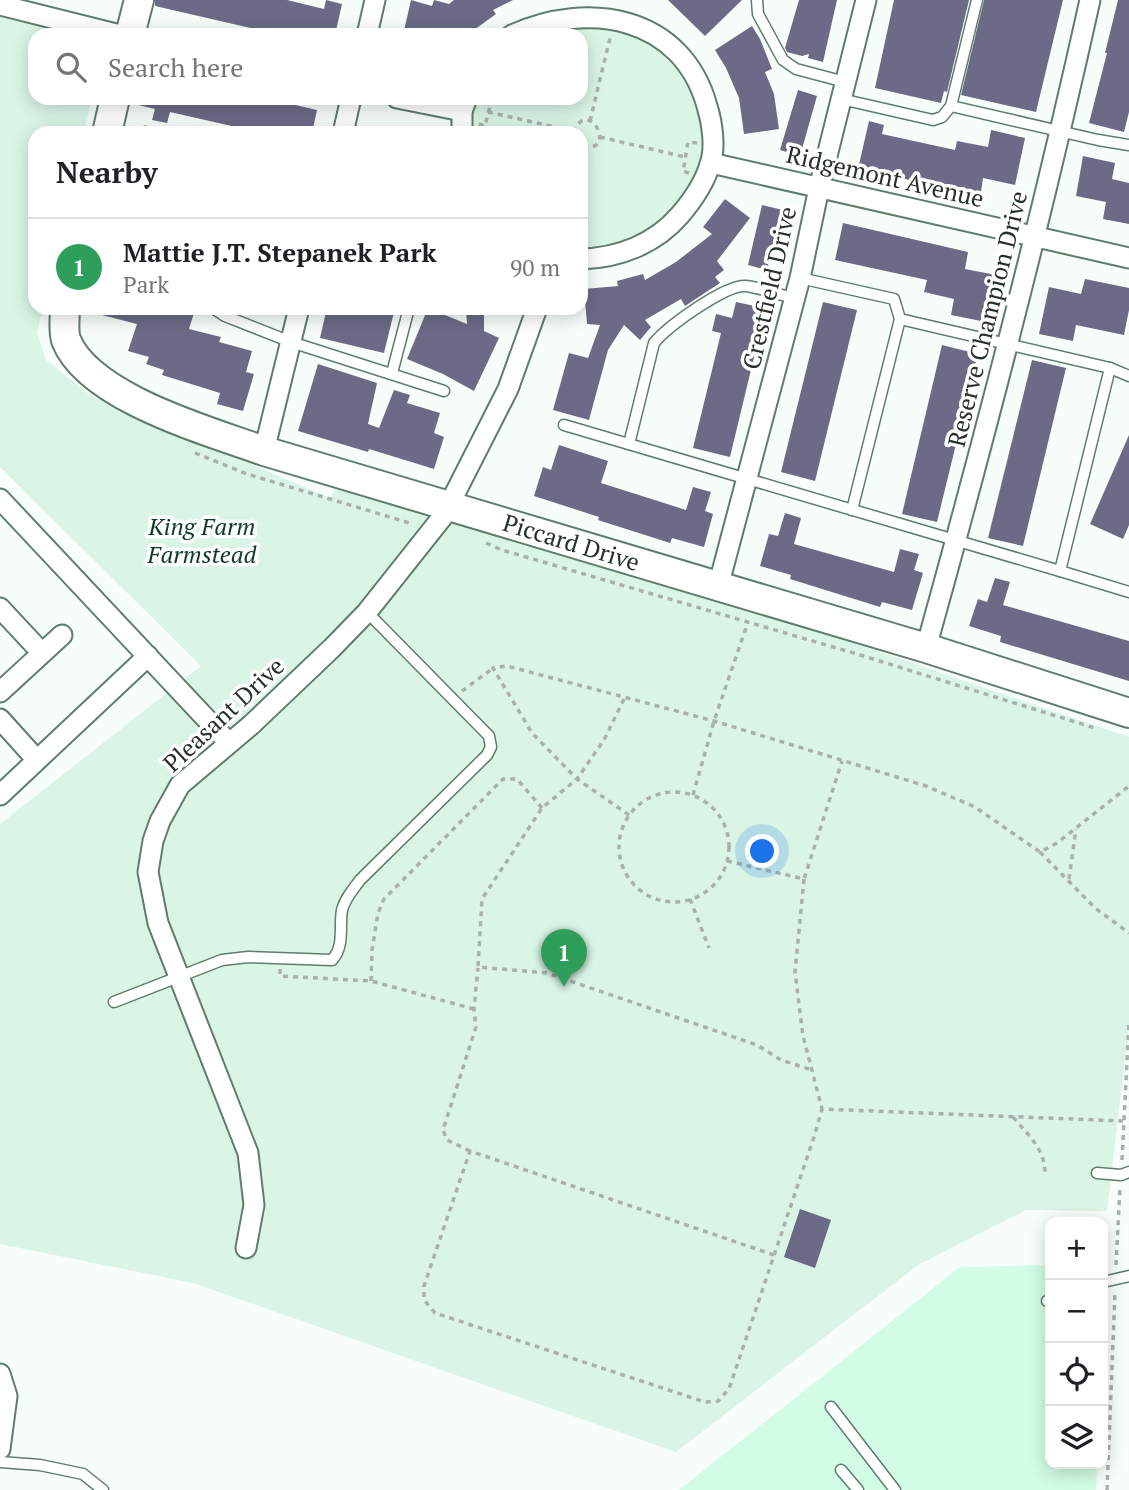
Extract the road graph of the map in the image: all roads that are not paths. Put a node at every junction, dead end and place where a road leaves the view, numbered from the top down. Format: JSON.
{"nodes":[{"id":1,"x":139,"y":0,"type":"edge"},
{"id":2,"x":375,"y":0,"type":"edge"},
{"id":3,"x":757,"y":0,"type":"edge"},
{"id":4,"x":866,"y":0,"type":"edge"},
{"id":5,"x":977,"y":0,"type":"edge"},
{"id":6,"x":1090,"y":0,"type":"edge"},
{"id":7,"x":0,"y":5,"type":"edge"},
{"id":8,"x":92,"y":28,"type":"edge"},
{"id":9,"x":132,"y":28,"type":"edge"},
{"id":10,"x":369,"y":28,"type":"edge"},
{"id":11,"x":523,"y":28,"type":"edge"},
{"id":12,"x":843,"y":91,"type":"junction"},
{"id":13,"x":113,"y":105,"type":"edge"},
{"id":14,"x":349,"y":105,"type":"edge"},
{"id":15,"x":424,"y":105,"type":"edge"},
{"id":16,"x":951,"y":106,"type":"junction"},
{"id":17,"x":466,"y":116,"type":"edge"},
{"id":18,"x":109,"y":126,"type":"edge"},
{"id":19,"x":345,"y":126,"type":"edge"},
{"id":20,"x":1061,"y":132,"type":"junction"},
{"id":21,"x":1129,"y":145,"type":"edge"},
{"id":22,"x":711,"y":163,"type":"junction"},
{"id":23,"x":819,"y":188,"type":"junction"},
{"id":24,"x":1035,"y":236,"type":"junction"},
{"id":25,"x":588,"y":258,"type":"edge"},
{"id":26,"x":1129,"y":258,"type":"edge"},
{"id":27,"x":800,"y":278,"type":"junction"},
{"id":28,"x":794,"y":298,"type":"junction"},
{"id":29,"x":65,"y":315,"type":"edge"},
{"id":30,"x":224,"y":315,"type":"edge"},
{"id":31,"x":297,"y":315,"type":"edge"},
{"id":32,"x":407,"y":315,"type":"edge"},
{"id":33,"x":534,"y":315,"type":"edge"},
{"id":34,"x":900,"y":319,"type":"junction"},
{"id":35,"x":290,"y":342,"type":"junction"},
{"id":36,"x":1007,"y":344,"type":"junction"},
{"id":37,"x":1110,"y":368,"type":"junction"},
{"id":38,"x":392,"y":373,"type":"junction"},
{"id":39,"x":1129,"y":376,"type":"edge"},
{"id":40,"x":444,"y":391,"type":"dead end"},
{"id":41,"x":564,"y":425,"type":"dead end"},
{"id":42,"x":629,"y":444,"type":"junction"},
{"id":43,"x":264,"y":451,"type":"junction"},
{"id":44,"x":748,"y":480,"type":"junction"},
{"id":45,"x":0,"y":499,"type":"edge"},
{"id":46,"x":450,"y":505,"type":"junction"},
{"id":47,"x":852,"y":510,"type":"junction"},
{"id":48,"x":956,"y":541,"type":"junction"},
{"id":49,"x":1060,"y":571,"type":"junction"},
{"id":50,"x":718,"y":587,"type":"junction"},
{"id":51,"x":1129,"y":592,"type":"edge"},
{"id":52,"x":0,"y":608,"type":"edge"},
{"id":53,"x":367,"y":611,"type":"junction"},
{"id":54,"x":62,"y":635,"type":"dead end"},
{"id":55,"x":926,"y":648,"type":"junction"},
{"id":56,"x":42,"y":653,"type":"junction"},
{"id":57,"x":148,"y":656,"type":"junction"},
{"id":58,"x":0,"y":692,"type":"edge"},
{"id":59,"x":1129,"y":713,"type":"edge"},
{"id":60,"x":0,"y":719,"type":"edge"},
{"id":61,"x":229,"y":743,"type":"junction"},
{"id":62,"x":37,"y":760,"type":"junction"},
{"id":63,"x":0,"y":794,"type":"edge"},
{"id":64,"x":179,"y":976,"type":"junction"},
{"id":65,"x":114,"y":1002,"type":"dead end"},
{"id":66,"x":1097,"y":1173,"type":"dead end"},
{"id":67,"x":1125,"y":1173,"type":"edge"},
{"id":68,"x":246,"y":1248,"type":"dead end"},
{"id":69,"x":1129,"y":1276,"type":"edge"},
{"id":70,"x":1108,"y":1280,"type":"edge"},
{"id":71,"x":0,"y":1374,"type":"edge"},
{"id":72,"x":831,"y":1407,"type":"dead end"},
{"id":73,"x":0,"y":1449,"type":"edge"},
{"id":74,"x":0,"y":1462,"type":"edge"},
{"id":75,"x":841,"y":1471,"type":"dead end"},
{"id":76,"x":103,"y":1490,"type":"edge"},
{"id":77,"x":858,"y":1490,"type":"edge"},
{"id":78,"x":895,"y":1490,"type":"edge"}],
"edges":[{"from":1,"to":9,"type":"street"},
{"from":2,"to":10,"type":"street"},
{"from":3,"to":12,"type":"lane"},
{"from":4,"to":12,"type":"street","name":"Crestfield Drive"},
{"from":5,"to":16,"type":"lane"},
{"from":6,"to":20,"type":"street","name":"Reserve Champion Drive"},
{"from":7,"to":8,"type":"street"},
{"from":11,"to":22,"type":"street"},
{"from":12,"to":16,"type":"lane"},
{"from":12,"to":23,"type":"street","name":"Crestfield Drive"},
{"from":13,"to":18,"type":"street"},
{"from":14,"to":19,"type":"street"},
{"from":15,"to":17,"type":"street"},
{"from":16,"to":20,"type":"lane"},
{"from":20,"to":21,"type":"lane"},
{"from":20,"to":24,"type":"street","name":"Reserve Champion Drive"},
{"from":22,"to":23,"type":"street","name":"Ridgemont Avenue"},
{"from":22,"to":25,"type":"street"},
{"from":23,"to":24,"type":"street","name":"Ridgemont Avenue"},
{"from":23,"to":27,"type":"street","name":"Crestfield Drive"},
{"from":24,"to":26,"type":"street","name":"Ridgemont Avenue"},
{"from":24,"to":36,"type":"street","name":"Reserve Champion Drive"},
{"from":27,"to":28,"type":"street","name":"Crestfield Drive"},
{"from":27,"to":34,"type":"lane"},
{"from":28,"to":42,"type":"lane"},
{"from":28,"to":44,"type":"street","name":"Crestfield Drive"},
{"from":29,"to":43,"type":"street","name":"Piccard Drive"},
{"from":30,"to":35,"type":"lane"},
{"from":31,"to":35,"type":"street"},
{"from":32,"to":38,"type":"lane"},
{"from":33,"to":46,"type":"street","name":"Pleasant Drive"},
{"from":34,"to":36,"type":"lane"},
{"from":34,"to":47,"type":"lane"},
{"from":35,"to":38,"type":"lane"},
{"from":35,"to":43,"type":"street"},
{"from":36,"to":37,"type":"lane"},
{"from":36,"to":48,"type":"street","name":"Reserve Champion Drive"},
{"from":37,"to":39,"type":"lane"},
{"from":37,"to":49,"type":"lane"},
{"from":38,"to":40,"type":"lane"},
{"from":41,"to":42,"type":"lane"},
{"from":42,"to":44,"type":"lane"},
{"from":43,"to":46,"type":"street","name":"Piccard Drive"},
{"from":44,"to":47,"type":"lane"},
{"from":44,"to":50,"type":"street","name":"Crestfield Drive"},
{"from":45,"to":57,"type":"street"},
{"from":46,"to":50,"type":"street","name":"Piccard Drive"},
{"from":46,"to":53,"type":"street","name":"Pleasant Drive"},
{"from":47,"to":48,"type":"lane"},
{"from":48,"to":49,"type":"lane"},
{"from":48,"to":55,"type":"street","name":"Reserve Champion Drive"},
{"from":49,"to":51,"type":"lane"},
{"from":50,"to":55,"type":"street","name":"Piccard Drive"},
{"from":52,"to":56,"type":"street"},
{"from":53,"to":61,"type":"street","name":"Pleasant Drive"},
{"from":53,"to":64,"type":"lane"},
{"from":54,"to":56,"type":"street"},
{"from":55,"to":59,"type":"street","name":"Piccard Drive"},
{"from":56,"to":58,"type":"street"},
{"from":57,"to":61,"type":"street"},
{"from":57,"to":62,"type":"street"},
{"from":60,"to":62,"type":"street"},
{"from":61,"to":64,"type":"street","name":"Pleasant Drive"},
{"from":62,"to":63,"type":"street"},
{"from":64,"to":65,"type":"lane"},
{"from":64,"to":68,"type":"street","name":"Pleasant Drive"},
{"from":66,"to":67,"type":"lane"},
{"from":69,"to":70,"type":"lane"},
{"from":71,"to":73,"type":"street"},
{"from":72,"to":78,"type":"lane"},
{"from":74,"to":76,"type":"lane"},
{"from":75,"to":77,"type":"lane"}]}
